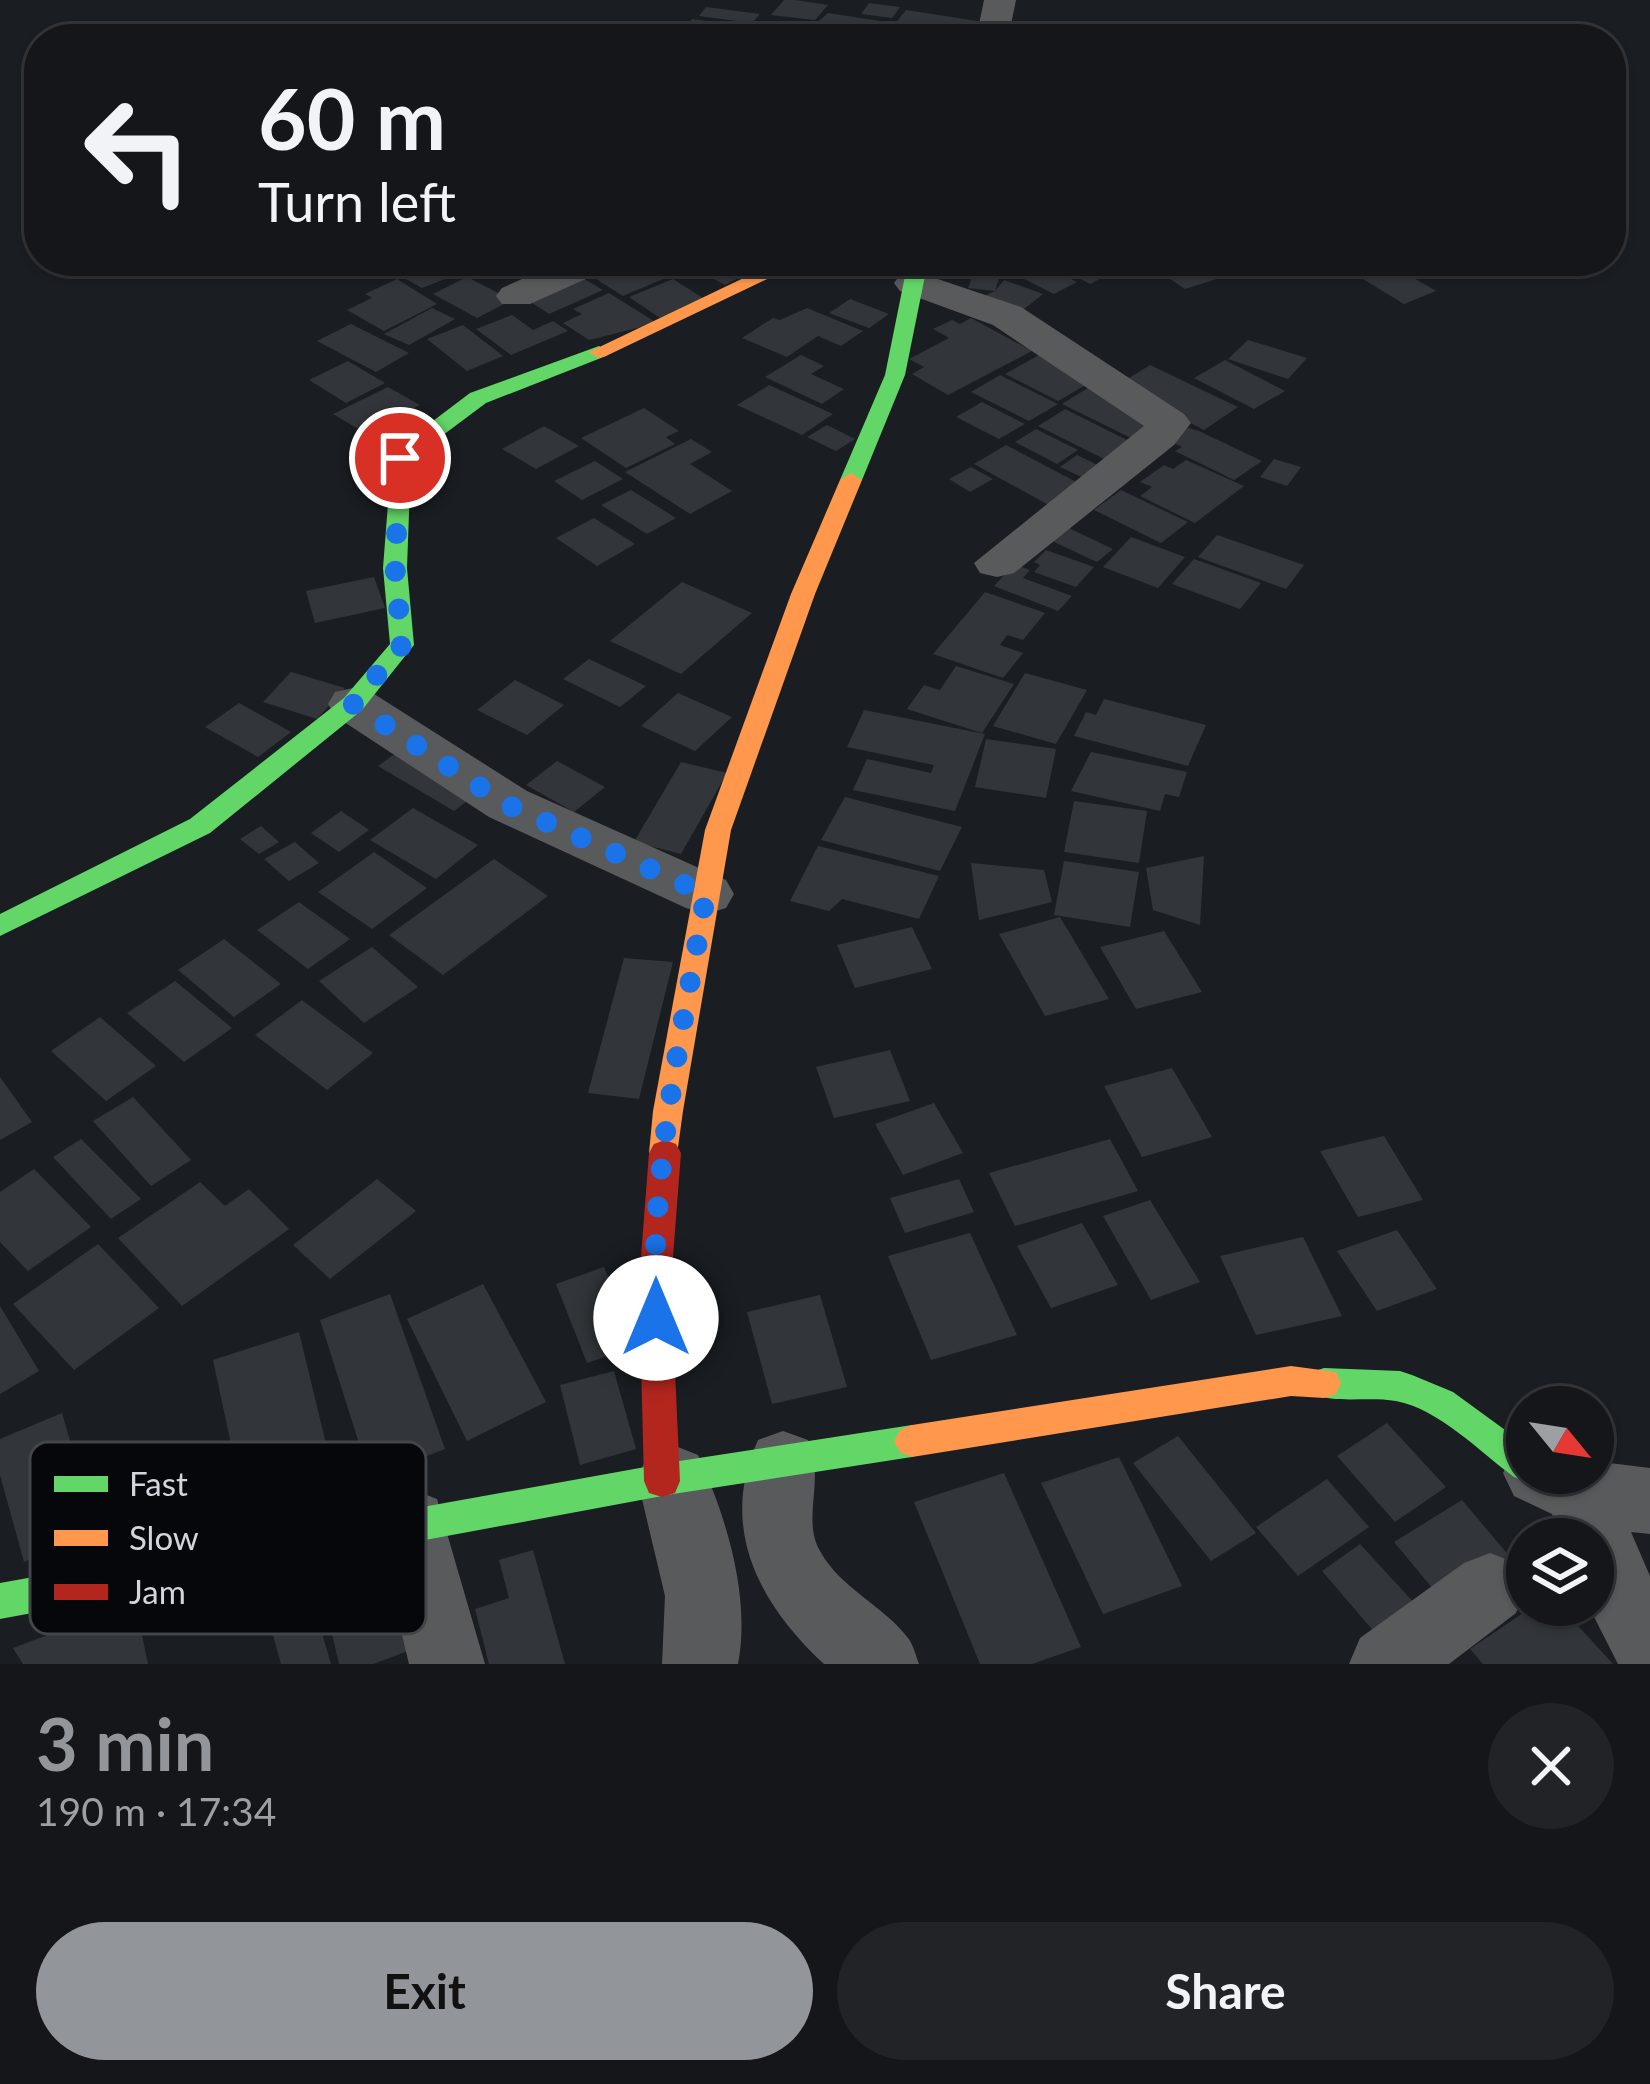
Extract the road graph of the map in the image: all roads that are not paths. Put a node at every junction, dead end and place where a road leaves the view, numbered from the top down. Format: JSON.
{"nodes":[{"id":1,"x":561,"y":276,"type":"edge"},
{"id":2,"x":763,"y":276,"type":"edge"},
{"id":3,"x":925,"y":280,"type":"edge"},
{"id":4,"x":516,"y":296,"type":"dead end"},
{"id":5,"x":997,"y":562,"type":"dead end"},
{"id":6,"x":353,"y":704,"type":"junction"},
{"id":7,"x":706,"y":894,"type":"junction"},
{"id":8,"x":0,"y":926,"type":"edge"},
{"id":9,"x":1506,"y":1448,"type":"edge"},
{"id":10,"x":777,"y":1464,"type":"junction"},
{"id":11,"x":672,"y":1478,"type":"junction"},
{"id":12,"x":1614,"y":1493,"type":"edge"},
{"id":13,"x":1558,"y":1494,"type":"edge"},
{"id":14,"x":1650,"y":1502,"type":"edge"},
{"id":15,"x":426,"y":1520,"type":"edge"},
{"id":16,"x":426,"y":1582,"type":"edge"},
{"id":17,"x":1490,"y":1588,"type":"dead end"},
{"id":18,"x":30,"y":1595,"type":"edge"},
{"id":19,"x":0,"y":1601,"type":"edge"},
{"id":20,"x":1650,"y":1647,"type":"edge"},
{"id":21,"x":447,"y":1664,"type":"edge"},
{"id":22,"x":700,"y":1664,"type":"edge"},
{"id":23,"x":881,"y":1664,"type":"edge"},
{"id":24,"x":1387,"y":1664,"type":"edge"}],
"edges":[{"from":1,"to":4,"type":"street"},
{"from":2,"to":6,"type":"street"},
{"from":3,"to":5,"type":"street"},
{"from":3,"to":7,"type":"street"},
{"from":6,"to":7,"type":"street"},
{"from":6,"to":8,"type":"street"},
{"from":7,"to":11,"type":"street"},
{"from":9,"to":10,"type":"street"},
{"from":10,"to":11,"type":"street"},
{"from":10,"to":23,"type":"street"},
{"from":11,"to":15,"type":"street"},
{"from":11,"to":22,"type":"street"},
{"from":12,"to":14,"type":"street"},
{"from":13,"to":20,"type":"street"},
{"from":16,"to":21,"type":"street"},
{"from":17,"to":24,"type":"street"},
{"from":18,"to":19,"type":"street"}]}
